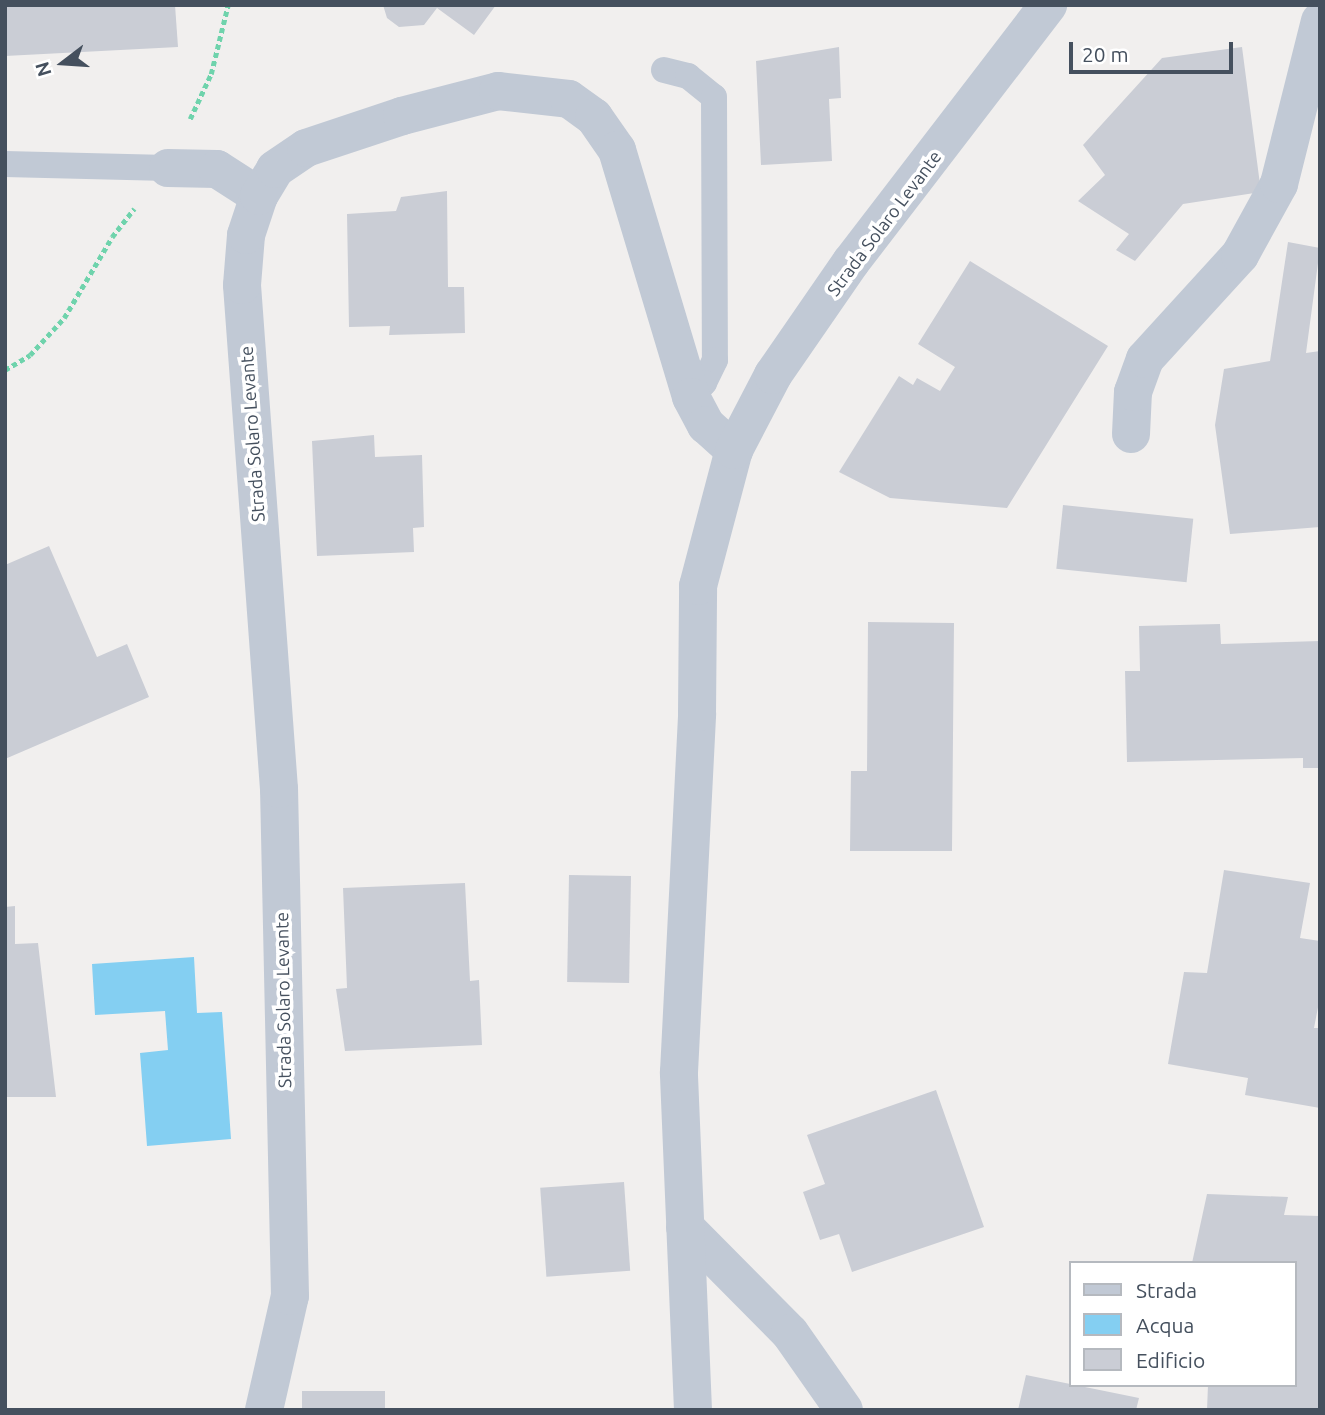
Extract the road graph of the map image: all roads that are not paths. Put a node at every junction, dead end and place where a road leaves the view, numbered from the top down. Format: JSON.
{"nodes":[{"id":1,"x":1048,"y":5,"type":"edge"},
{"id":2,"x":1320,"y":22,"type":"edge"},
{"id":3,"x":664,"y":70,"type":"dead end"},
{"id":4,"x":5,"y":164,"type":"edge"},
{"id":5,"x":168,"y":168,"type":"joint"},
{"id":6,"x":259,"y":196,"type":"junction"},
{"id":7,"x":691,"y":397,"type":"junction"},
{"id":8,"x":1131,"y":434,"type":"dead end"},
{"id":9,"x":734,"y":450,"type":"junction"},
{"id":10,"x":685,"y":1227,"type":"junction"},
{"id":11,"x":264,"y":1410,"type":"edge"},
{"id":12,"x":692,"y":1410,"type":"edge"},
{"id":13,"x":844,"y":1410,"type":"edge"}],
"edges":[{"from":1,"to":9,"type":"street","name":"Strada Solaro Levante"},
{"from":2,"to":8,"type":"street"},
{"from":3,"to":7,"type":"lane"},
{"from":4,"to":5,"type":"lane"},
{"from":5,"to":6,"type":"street"},
{"from":6,"to":7,"type":"street","name":"Strada Solaro Levante"},
{"from":6,"to":11,"type":"street","name":"Strada Solaro Levante"},
{"from":7,"to":9,"type":"street","name":"Strada Solaro Levante"},
{"from":9,"to":10,"type":"street","name":"Strada Solaro Levante"},
{"from":10,"to":12,"type":"street","name":"Strada Solaro Levante"},
{"from":10,"to":13,"type":"street"}]}
